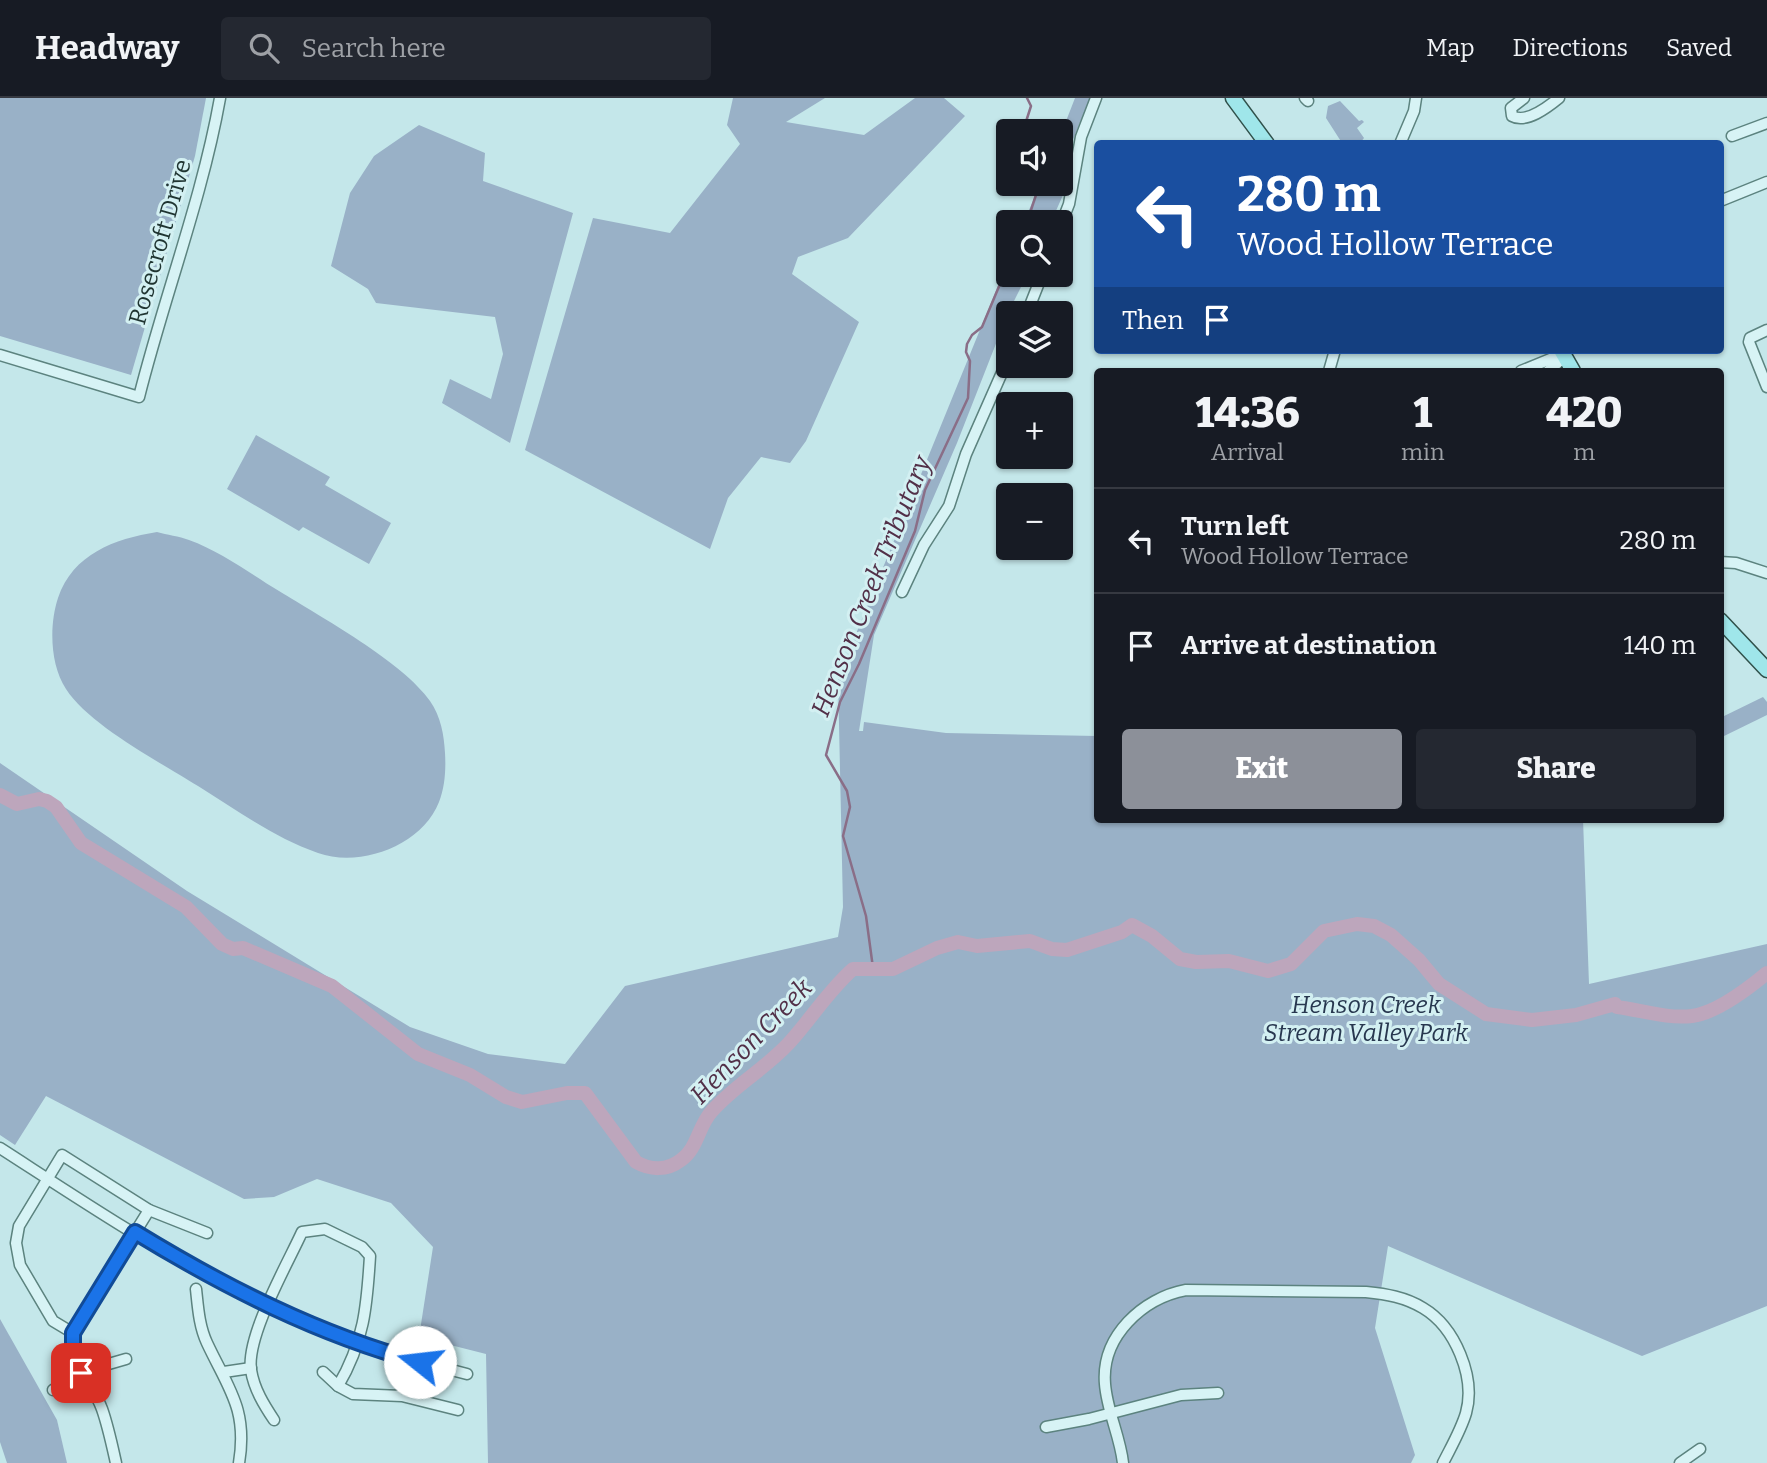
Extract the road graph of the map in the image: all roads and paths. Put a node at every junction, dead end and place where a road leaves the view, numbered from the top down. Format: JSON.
{"nodes":[{"id":1,"x":220,"y":98,"type":"edge"},
{"id":2,"x":1096,"y":98,"type":"edge"},
{"id":3,"x":1233,"y":98,"type":"edge"},
{"id":4,"x":1416,"y":98,"type":"edge"},
{"id":5,"x":1524,"y":98,"type":"edge"},
{"id":6,"x":1559,"y":98,"type":"edge"},
{"id":7,"x":1767,"y":123,"type":"edge"},
{"id":8,"x":1732,"y":136,"type":"dead end"},
{"id":9,"x":1264,"y":140,"type":"edge"},
{"id":10,"x":1402,"y":140,"type":"edge"},
{"id":11,"x":1767,"y":182,"type":"edge"},
{"id":12,"x":1724,"y":199,"type":"edge"},
{"id":13,"x":1066,"y":210,"type":"edge"},
{"id":14,"x":1767,"y":330,"type":"edge"},
{"id":15,"x":1563,"y":354,"type":"edge"},
{"id":16,"x":0,"y":355,"type":"edge"},
{"id":17,"x":1528,"y":368,"type":"edge"},
{"id":18,"x":1551,"y":368,"type":"edge"},
{"id":19,"x":1000,"y":378,"type":"edge"},
{"id":20,"x":1767,"y":387,"type":"edge"},
{"id":21,"x":1724,"y":562,"type":"edge"},
{"id":22,"x":1767,"y":573,"type":"edge"},
{"id":23,"x":902,"y":592,"type":"dead end"},
{"id":24,"x":1724,"y":624,"type":"edge"},
{"id":25,"x":1767,"y":670,"type":"edge"},
{"id":26,"x":0,"y":1149,"type":"edge"},
{"id":27,"x":48,"y":1179,"type":"junction"},
{"id":28,"x":149,"y":1210,"type":"junction"},
{"id":29,"x":135,"y":1232,"type":"junction"},
{"id":30,"x":207,"y":1233,"type":"dead end"},
{"id":31,"x":196,"y":1289,"type":"dead end"},
{"id":32,"x":268,"y":1305,"type":"junction"},
{"id":33,"x":73,"y":1333,"type":"junction"},
{"id":34,"x":359,"y":1342,"type":"junction"},
{"id":35,"x":126,"y":1359,"type":"dead end"},
{"id":36,"x":251,"y":1368,"type":"junction"},
{"id":37,"x":224,"y":1372,"type":"junction"},
{"id":38,"x":323,"y":1372,"type":"dead end"},
{"id":39,"x":81,"y":1373,"type":"junction"},
{"id":40,"x":467,"y":1374,"type":"dead end"},
{"id":41,"x":338,"y":1386,"type":"junction"},
{"id":42,"x":53,"y":1390,"type":"dead end"},
{"id":43,"x":1218,"y":1393,"type":"dead end"},
{"id":44,"x":458,"y":1410,"type":"dead end"},
{"id":45,"x":1110,"y":1412,"type":"junction"},
{"id":46,"x":274,"y":1420,"type":"dead end"},
{"id":47,"x":1046,"y":1427,"type":"dead end"},
{"id":48,"x":1700,"y":1449,"type":"dead end"},
{"id":49,"x":116,"y":1463,"type":"edge"},
{"id":50,"x":239,"y":1463,"type":"edge"},
{"id":51,"x":1123,"y":1463,"type":"edge"},
{"id":52,"x":1443,"y":1463,"type":"edge"},
{"id":53,"x":1680,"y":1463,"type":"edge"}],
"edges":[{"from":1,"to":16,"type":"street","name":"Rosecroft Drive"},
{"from":2,"to":13,"type":"street"},
{"from":3,"to":9,"type":"main road"},
{"from":4,"to":10,"type":"street"},
{"from":5,"to":6,"type":"street"},
{"from":7,"to":8,"type":"street"},
{"from":11,"to":12,"type":"street"},
{"from":14,"to":20,"type":"street"},
{"from":15,"to":17,"type":"street"},
{"from":15,"to":18,"type":"street"},
{"from":19,"to":23,"type":"street"},
{"from":21,"to":22,"type":"street"},
{"from":24,"to":25,"type":"main road"},
{"from":26,"to":27,"type":"street"},
{"from":27,"to":28,"type":"street"},
{"from":27,"to":29,"type":"street"},
{"from":27,"to":33,"type":"street"},
{"from":28,"to":29,"type":"street"},
{"from":28,"to":30,"type":"street"},
{"from":29,"to":32,"type":"street"},
{"from":29,"to":33,"type":"street"},
{"from":31,"to":37,"type":"street"},
{"from":32,"to":34,"type":"street"},
{"from":32,"to":34,"type":"street"},
{"from":32,"to":36,"type":"street"},
{"from":33,"to":39,"type":"street"},
{"from":34,"to":40,"type":"street"},
{"from":34,"to":41,"type":"street"},
{"from":35,"to":39,"type":"street"},
{"from":36,"to":37,"type":"street"},
{"from":36,"to":46,"type":"street"},
{"from":37,"to":50,"type":"street"},
{"from":38,"to":41,"type":"street"},
{"from":39,"to":42,"type":"street"},
{"from":39,"to":49,"type":"street"},
{"from":41,"to":44,"type":"street"},
{"from":43,"to":45,"type":"street"},
{"from":45,"to":47,"type":"street"},
{"from":45,"to":51,"type":"street"},
{"from":45,"to":52,"type":"street"},
{"from":48,"to":53,"type":"street"}]}
